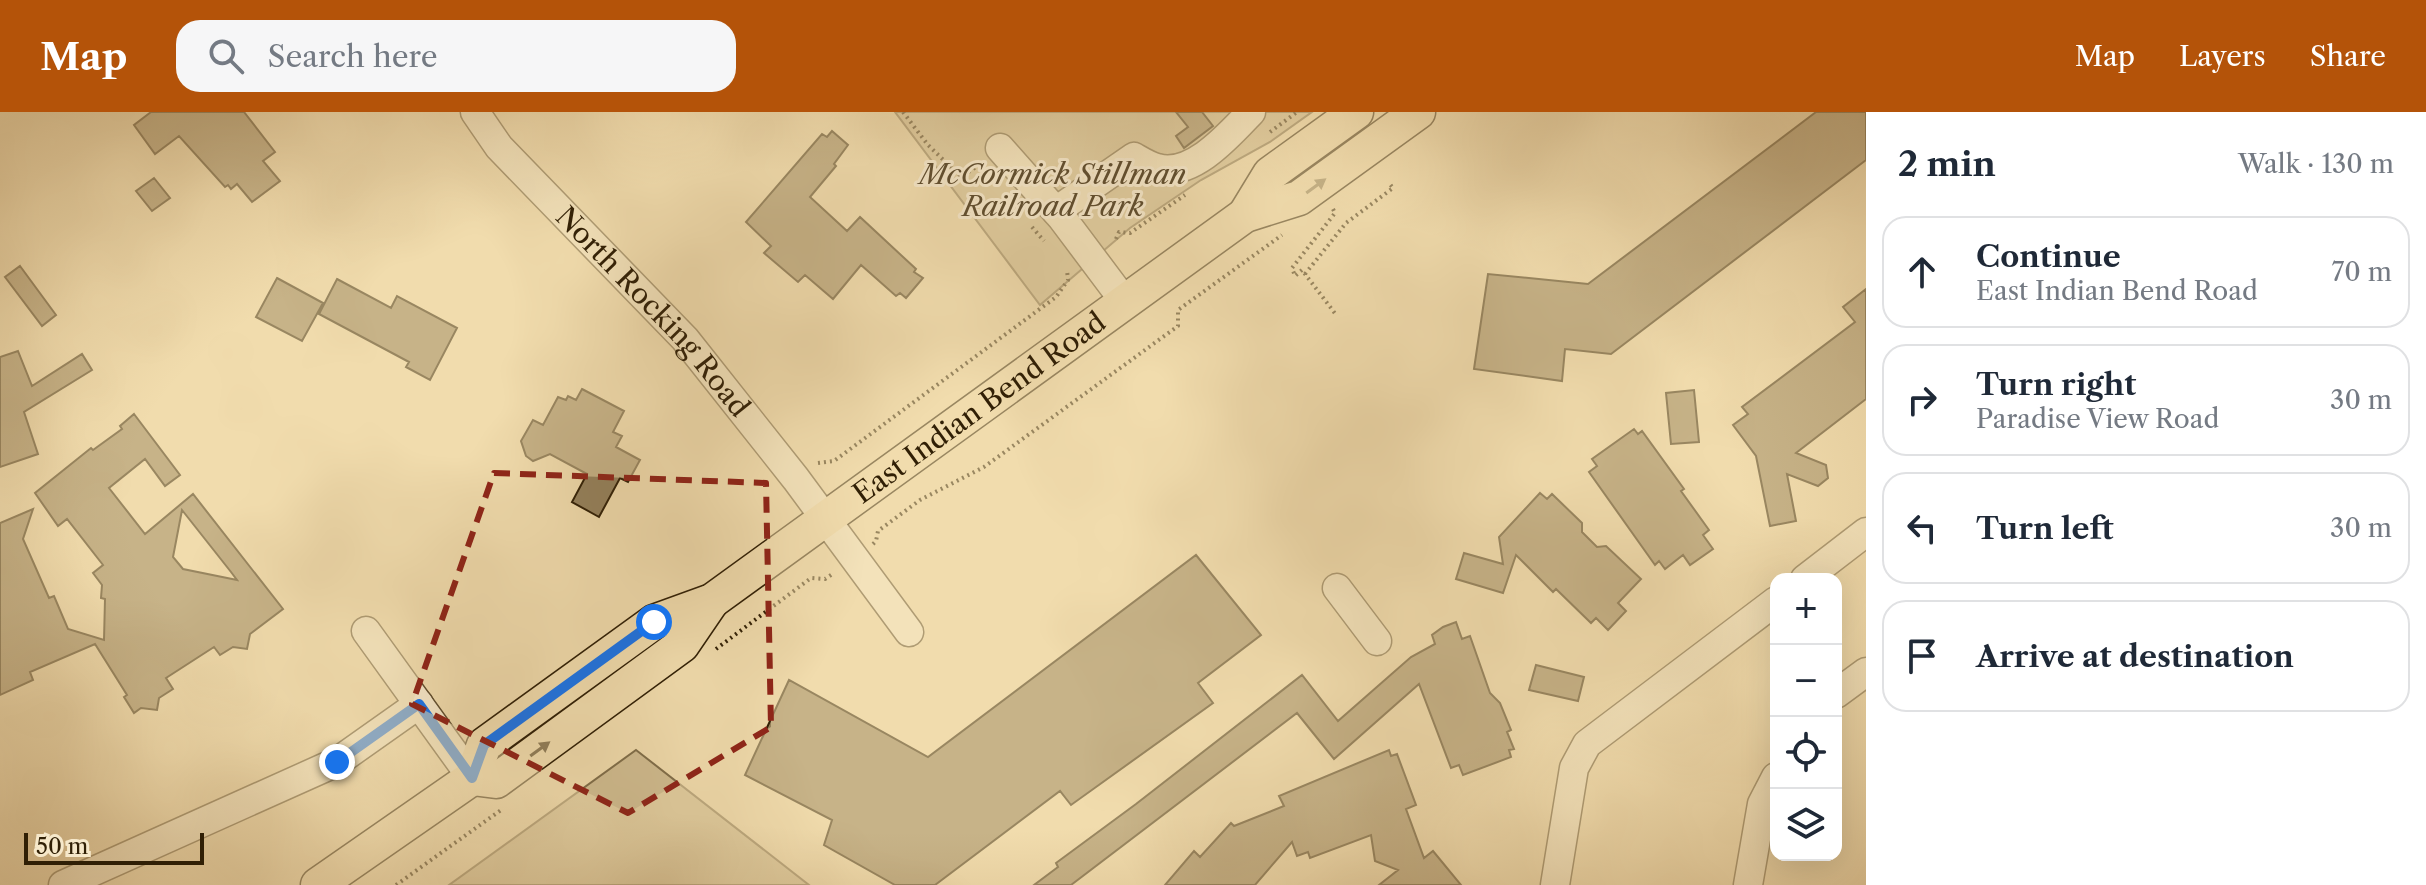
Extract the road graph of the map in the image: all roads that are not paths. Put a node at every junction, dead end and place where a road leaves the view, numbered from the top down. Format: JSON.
{"nodes":[{"id":1,"x":475,"y":112,"type":"edge"},
{"id":2,"x":1251,"y":112,"type":"edge"},
{"id":3,"x":1356,"y":112,"type":"edge"},
{"id":4,"x":1418,"y":112,"type":"edge"},
{"id":5,"x":1000,"y":148,"type":"dead end"},
{"id":6,"x":1056,"y":211,"type":"junction"},
{"id":7,"x":1245,"y":215,"type":"junction"},
{"id":8,"x":1125,"y":302,"type":"junction"},
{"id":9,"x":825,"y":518,"type":"junction"},
{"id":10,"x":1866,"y":532,"type":"edge"},
{"id":11,"x":1813,"y":573,"type":"edge"},
{"id":12,"x":1337,"y":588,"type":"dead end"},
{"id":13,"x":1770,"y":606,"type":"edge"},
{"id":14,"x":366,"y":631,"type":"dead end"},
{"id":15,"x":909,"y":632,"type":"dead end"},
{"id":16,"x":1377,"y":641,"type":"dead end"},
{"id":17,"x":1866,"y":672,"type":"edge"},
{"id":18,"x":1842,"y":690,"type":"edge"},
{"id":19,"x":419,"y":704,"type":"junction"},
{"id":20,"x":472,"y":778,"type":"junction"},
{"id":21,"x":1770,"y":789,"type":"edge"},
{"id":22,"x":63,"y":885,"type":"edge"},
{"id":23,"x":318,"y":885,"type":"edge"},
{"id":24,"x":1555,"y":885,"type":"edge"},
{"id":25,"x":1748,"y":885,"type":"edge"}],
"edges":[{"from":1,"to":9,"type":"street","name":"North Rocking Road"},
{"from":2,"to":6,"type":"street"},
{"from":3,"to":7,"type":"main road","name":"East Indian Bend Road"},
{"from":7,"to":4,"type":"main road","name":"East Indian Bend Road","one_way":true},
{"from":5,"to":6,"type":"street"},
{"from":6,"to":8,"type":"street"},
{"from":7,"to":8,"type":"main road","name":"East Indian Bend Road"},
{"from":8,"to":9,"type":"main road","name":"East Indian Bend Road"},
{"from":9,"to":15,"type":"street","name":"North Rocking Road"},
{"from":9,"to":20,"type":"main road","name":"East Indian Bend Road"},
{"from":10,"to":11,"type":"street"},
{"from":12,"to":16,"type":"street"},
{"from":13,"to":24,"type":"street"},
{"from":14,"to":19,"type":"street"},
{"from":17,"to":18,"type":"street"},
{"from":19,"to":20,"type":"street"},
{"from":19,"to":22,"type":"street"},
{"from":20,"to":23,"type":"main road"},
{"from":21,"to":25,"type":"street"}]}
